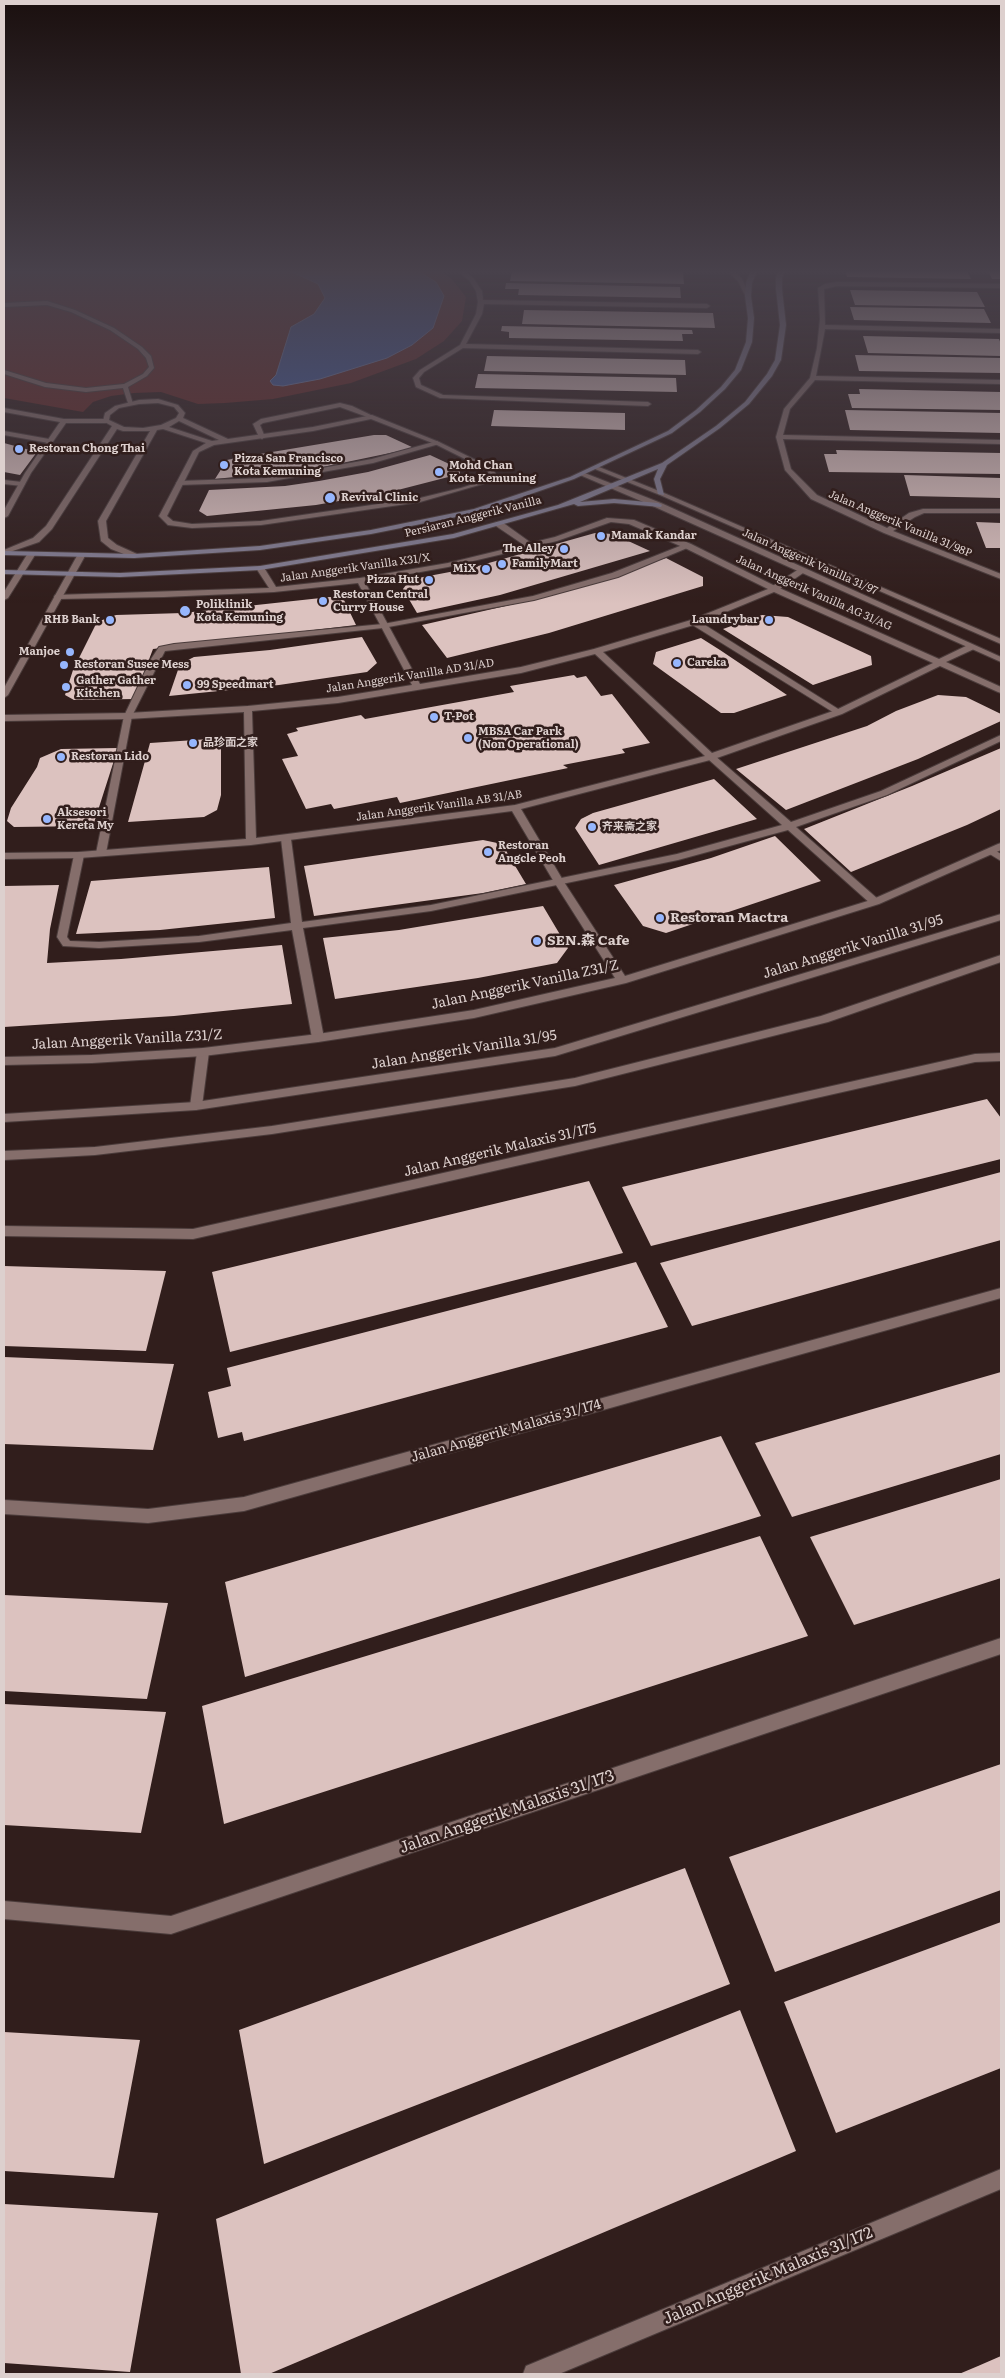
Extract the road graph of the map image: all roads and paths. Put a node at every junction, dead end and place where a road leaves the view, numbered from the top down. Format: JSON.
{"nodes":[{"id":1,"x":41,"y":382,"type":"edge"},
{"id":2,"x":132,"y":382,"type":"edge"},
{"id":3,"x":417,"y":382,"type":"edge"},
{"id":4,"x":728,"y":382,"type":"edge"},
{"id":5,"x":764,"y":382,"type":"edge"},
{"id":6,"x":810,"y":382,"type":"edge"},
{"id":7,"x":124,"y":386,"type":"junction"},
{"id":8,"x":131,"y":403,"type":"junction"},
{"id":9,"x":648,"y":404,"type":"dead end"},
{"id":10,"x":4,"y":410,"type":"edge"},
{"id":11,"x":372,"y":417,"type":"junction"},
{"id":12,"x":179,"y":419,"type":"junction"},
{"id":13,"x":64,"y":421,"type":"junction"},
{"id":14,"x":106,"y":421,"type":"junction"},
{"id":15,"x":115,"y":427,"type":"junction"},
{"id":16,"x":163,"y":427,"type":"junction"},
{"id":17,"x":154,"y":429,"type":"junction"},
{"id":18,"x":4,"y":433,"type":"edge"},
{"id":19,"x":262,"y":437,"type":"junction"},
{"id":20,"x":779,"y":437,"type":"junction"},
{"id":21,"x":49,"y":441,"type":"junction"},
{"id":22,"x":229,"y":442,"type":"junction"},
{"id":23,"x":1001,"y":442,"type":"edge"},
{"id":24,"x":212,"y":443,"type":"junction"},
{"id":25,"x":437,"y":443,"type":"junction"},
{"id":26,"x":664,"y":464,"type":"junction"},
{"id":27,"x":597,"y":468,"type":"junction"},
{"id":28,"x":582,"y":474,"type":"junction"},
{"id":29,"x":626,"y":479,"type":"junction"},
{"id":30,"x":4,"y":482,"type":"edge"},
{"id":31,"x":179,"y":483,"type":"junction"},
{"id":32,"x":22,"y":484,"type":"junction"},
{"id":33,"x":610,"y":486,"type":"junction"},
{"id":34,"x":662,"y":494,"type":"junction"},
{"id":35,"x":658,"y":505,"type":"junction"},
{"id":36,"x":560,"y":507,"type":"junction"},
{"id":37,"x":1001,"y":511,"type":"edge"},
{"id":38,"x":4,"y":516,"type":"edge"},
{"id":39,"x":618,"y":520,"type":"joint"},
{"id":40,"x":499,"y":524,"type":"junction"},
{"id":41,"x":887,"y":531,"type":"junction"},
{"id":42,"x":530,"y":545,"type":"junction"},
{"id":43,"x":688,"y":546,"type":"junction"},
{"id":44,"x":4,"y":552,"type":"edge"},
{"id":45,"x":31,"y":555,"type":"junction"},
{"id":46,"x":81,"y":556,"type":"junction"},
{"id":47,"x":134,"y":556,"type":"junction"},
{"id":48,"x":260,"y":568,"type":"junction"},
{"id":49,"x":802,"y":571,"type":"junction"},
{"id":50,"x":4,"y":572,"type":"edge"},
{"id":51,"x":20,"y":573,"type":"junction"},
{"id":52,"x":71,"y":574,"type":"junction"},
{"id":53,"x":1001,"y":577,"type":"edge"},
{"id":54,"x":360,"y":580,"type":"junction"},
{"id":55,"x":774,"y":589,"type":"junction"},
{"id":56,"x":274,"y":590,"type":"junction"},
{"id":57,"x":4,"y":597,"type":"edge"},
{"id":58,"x":58,"y":597,"type":"junction"},
{"id":59,"x":694,"y":622,"type":"junction"},
{"id":60,"x":383,"y":626,"type":"junction"},
{"id":61,"x":1001,"y":642,"type":"edge"},
{"id":62,"x":970,"y":647,"type":"junction"},
{"id":63,"x":596,"y":651,"type":"junction"},
{"id":64,"x":1001,"y":660,"type":"edge"},
{"id":65,"x":941,"y":662,"type":"junction"},
{"id":66,"x":417,"y":686,"type":"junction"},
{"id":67,"x":1001,"y":690,"type":"edge"},
{"id":68,"x":4,"y":695,"type":"edge"},
{"id":69,"x":248,"y":709,"type":"junction"},
{"id":70,"x":838,"y":712,"type":"junction"},
{"id":71,"x":128,"y":716,"type":"junction"},
{"id":72,"x":4,"y":718,"type":"edge"},
{"id":73,"x":1001,"y":738,"type":"edge"},
{"id":74,"x":711,"y":757,"type":"junction"},
{"id":75,"x":515,"y":808,"type":"junction"},
{"id":76,"x":787,"y":827,"type":"junction"},
{"id":77,"x":286,"y":839,"type":"junction"},
{"id":78,"x":251,"y":842,"type":"junction"},
{"id":79,"x":996,"y":849,"type":"edge"},
{"id":80,"x":101,"y":853,"type":"junction"},
{"id":81,"x":79,"y":855,"type":"junction"},
{"id":82,"x":4,"y":856,"type":"edge"},
{"id":83,"x":1001,"y":858,"type":"edge"},
{"id":84,"x":559,"y":882,"type":"junction"},
{"id":85,"x":875,"y":902,"type":"junction"},
{"id":86,"x":1001,"y":917,"type":"edge"},
{"id":87,"x":298,"y":926,"type":"junction"},
{"id":88,"x":1001,"y":958,"type":"edge"},
{"id":89,"x":622,"y":980,"type":"junction"},
{"id":90,"x":318,"y":1038,"type":"junction"},
{"id":91,"x":203,"y":1052,"type":"junction"},
{"id":92,"x":1000,"y":1057,"type":"edge"},
{"id":93,"x":4,"y":1061,"type":"edge"},
{"id":94,"x":196,"y":1106,"type":"junction"},
{"id":95,"x":4,"y":1118,"type":"edge"},
{"id":96,"x":4,"y":1156,"type":"edge"},
{"id":97,"x":4,"y":1231,"type":"edge"},
{"id":98,"x":1001,"y":1293,"type":"edge"},
{"id":99,"x":4,"y":1507,"type":"edge"},
{"id":100,"x":1001,"y":1646,"type":"edge"},
{"id":101,"x":4,"y":1910,"type":"edge"},
{"id":102,"x":1001,"y":2178,"type":"edge"},
{"id":103,"x":534,"y":2374,"type":"edge"}],
"edges":[{"from":1,"to":7,"type":"street"},
{"from":2,"to":7,"type":"street"},
{"from":3,"to":9,"type":"street"},
{"from":4,"to":27,"type":"main road","name":"Persiaran Anggerik Vanilla"},
{"from":5,"to":26,"type":"main road","name":"Persiaran Anggerik Vanilla"},
{"from":6,"to":20,"type":"street"},
{"from":7,"to":8,"type":"street"},
{"from":8,"to":12,"type":"street"},
{"from":8,"to":14,"type":"street"},
{"from":10,"to":13,"type":"street"},
{"from":11,"to":19,"type":"street"},
{"from":11,"to":19,"type":"street"},
{"from":11,"to":25,"type":"street"},
{"from":12,"to":16,"type":"street"},
{"from":12,"to":22,"type":"street"},
{"from":13,"to":14,"type":"street"},
{"from":13,"to":21,"type":"street"},
{"from":14,"to":15,"type":"street"},
{"from":15,"to":17,"type":"street"},
{"from":15,"to":44,"type":"street"},
{"from":16,"to":17,"type":"street"},
{"from":16,"to":24,"type":"street"},
{"from":17,"to":47,"type":"street"},
{"from":18,"to":21,"type":"street"},
{"from":19,"to":22,"type":"street"},
{"from":20,"to":23,"type":"street"},
{"from":20,"to":41,"type":"street","name":"Jalan Anggerik Vanilla 31/98P"},
{"from":21,"to":32,"type":"street"},
{"from":22,"to":24,"type":"street"},
{"from":24,"to":31,"type":"street"},
{"from":25,"to":31,"type":"street"},
{"from":25,"to":31,"type":"street"},
{"from":26,"to":29,"type":"main road","name":"Persiaran Anggerik Vanilla"},
{"from":26,"to":34,"type":"main road"},
{"from":27,"to":28,"type":"main road","name":"Persiaran Anggerik Vanilla"},
{"from":27,"to":29,"type":"street","name":"Jalan Anggerik Vanilla 31/97"},
{"from":28,"to":33,"type":"street","name":"Jalan Anggerik Vanilla 31/97"},
{"from":28,"to":47,"type":"main road","name":"Persiaran Anggerik Vanilla"},
{"from":29,"to":33,"type":"main road","name":"Persiaran Anggerik Vanilla"},
{"from":29,"to":34,"type":"street","name":"Jalan Anggerik Vanilla 31/97"},
{"from":30,"to":32,"type":"street"},
{"from":32,"to":38,"type":"street"},
{"from":33,"to":35,"type":"street","name":"Jalan Anggerik Vanilla 31/97"},
{"from":33,"to":36,"type":"main road","name":"Persiaran Anggerik Vanilla"},
{"from":34,"to":61,"type":"street","name":"Jalan Anggerik Vanilla 31/97"},
{"from":35,"to":36,"type":"main road"},
{"from":35,"to":49,"type":"street","name":"Jalan Anggerik Vanilla 31/97"},
{"from":36,"to":40,"type":"main road","name":"Persiaran Anggerik Vanilla"},
{"from":37,"to":41,"type":"street"},
{"from":39,"to":42,"type":"street","name":"Jalan Anggerik Vanilla X31/X"},
{"from":39,"to":43,"type":"street","name":"Jalan Anggerik Vanilla AG 31/AG"},
{"from":40,"to":42,"type":"street"},
{"from":40,"to":48,"type":"main road","name":"Persiaran Anggerik Vanilla"},
{"from":41,"to":53,"type":"street","name":"Jalan Anggerik Vanilla 31/98P"},
{"from":42,"to":54,"type":"street","name":"Jalan Anggerik Vanilla X31/X"},
{"from":43,"to":55,"type":"street","name":"Jalan Anggerik Vanilla AG 31/AG"},
{"from":43,"to":60,"type":"street"},
{"from":44,"to":45,"type":"main road","name":"Persiaran Anggerik Vanilla"},
{"from":45,"to":46,"type":"main road","name":"Persiaran Anggerik Vanilla"},
{"from":45,"to":51,"type":"street"},
{"from":46,"to":47,"type":"main road","name":"Persiaran Anggerik Vanilla"},
{"from":46,"to":52,"type":"street"},
{"from":48,"to":52,"type":"main road","name":"Persiaran Anggerik Vanilla"},
{"from":48,"to":56,"type":"street"},
{"from":49,"to":55,"type":"street","name":"Jalan Anggerik Vanilla AD 31/AD"},
{"from":49,"to":62,"type":"street","name":"Jalan Anggerik Vanilla 31/97"},
{"from":50,"to":51,"type":"main road","name":"Persiaran Anggerik Vanilla"},
{"from":51,"to":52,"type":"main road","name":"Persiaran Anggerik Vanilla"},
{"from":51,"to":57,"type":"street"},
{"from":52,"to":58,"type":"street"},
{"from":54,"to":56,"type":"street","name":"Jalan Anggerik Vanilla X31/X"},
{"from":54,"to":60,"type":"street"},
{"from":55,"to":59,"type":"street","name":"Jalan Anggerik Vanilla AD 31/AD"},
{"from":55,"to":65,"type":"street","name":"Jalan Anggerik Vanilla AG 31/AG"},
{"from":56,"to":58,"type":"street","name":"Jalan Anggerik Vanilla X31/X"},
{"from":58,"to":68,"type":"street"},
{"from":59,"to":63,"type":"street","name":"Jalan Anggerik Vanilla AD 31/AD"},
{"from":59,"to":70,"type":"street"},
{"from":60,"to":66,"type":"street"},
{"from":60,"to":71,"type":"street"},
{"from":62,"to":64,"type":"street","name":"Jalan Anggerik Vanilla 31/97"},
{"from":62,"to":65,"type":"street","name":"Jalan Anggerik Vanilla AB 31/AB"},
{"from":63,"to":66,"type":"street","name":"Jalan Anggerik Vanilla AD 31/AD"},
{"from":63,"to":74,"type":"street"},
{"from":65,"to":67,"type":"street","name":"Jalan Anggerik Vanilla AG 31/AG"},
{"from":65,"to":70,"type":"street","name":"Jalan Anggerik Vanilla AB 31/AB"},
{"from":66,"to":69,"type":"street","name":"Jalan Anggerik Vanilla AD 31/AD"},
{"from":69,"to":71,"type":"street","name":"Jalan Anggerik Vanilla AD 31/AD"},
{"from":69,"to":78,"type":"street"},
{"from":70,"to":74,"type":"street","name":"Jalan Anggerik Vanilla AB 31/AB"},
{"from":71,"to":72,"type":"street","name":"Jalan Anggerik Vanilla AD 31/AD"},
{"from":71,"to":80,"type":"street"},
{"from":73,"to":76,"type":"street"},
{"from":74,"to":75,"type":"street","name":"Jalan Anggerik Vanilla AB 31/AB"},
{"from":74,"to":76,"type":"street"},
{"from":75,"to":77,"type":"street","name":"Jalan Anggerik Vanilla AB 31/AB"},
{"from":75,"to":84,"type":"street"},
{"from":76,"to":84,"type":"street"},
{"from":76,"to":85,"type":"street"},
{"from":77,"to":78,"type":"street","name":"Jalan Anggerik Vanilla AB 31/AB"},
{"from":77,"to":87,"type":"street"},
{"from":78,"to":80,"type":"street","name":"Jalan Anggerik Vanilla AB 31/AB"},
{"from":79,"to":83,"type":"street"},
{"from":79,"to":85,"type":"street","name":"Jalan Anggerik Vanilla Z31/Z"},
{"from":80,"to":81,"type":"street","name":"Jalan Anggerik Vanilla AB 31/AB"},
{"from":81,"to":82,"type":"street","name":"Jalan Anggerik Vanilla AB 31/AB"},
{"from":81,"to":87,"type":"street"},
{"from":84,"to":87,"type":"street"},
{"from":84,"to":89,"type":"street"},
{"from":85,"to":89,"type":"street","name":"Jalan Anggerik Vanilla Z31/Z"},
{"from":86,"to":94,"type":"street","name":"Jalan Anggerik Vanilla 31/95"},
{"from":87,"to":90,"type":"street"},
{"from":88,"to":96,"type":"street"},
{"from":89,"to":90,"type":"street","name":"Jalan Anggerik Vanilla Z31/Z"},
{"from":90,"to":91,"type":"street","name":"Jalan Anggerik Vanilla Z31/Z"},
{"from":91,"to":93,"type":"street","name":"Jalan Anggerik Vanilla Z31/Z"},
{"from":91,"to":94,"type":"street"},
{"from":92,"to":97,"type":"street","name":"Jalan Anggerik Malaxis 31/175"},
{"from":94,"to":95,"type":"street","name":"Jalan Anggerik Vanilla 31/95"},
{"from":98,"to":99,"type":"street","name":"Jalan Anggerik Malaxis 31/174"},
{"from":100,"to":101,"type":"street","name":"Jalan Anggerik Malaxis 31/173"},
{"from":102,"to":103,"type":"street","name":"Jalan Anggerik Malaxis 31/172"}]}
